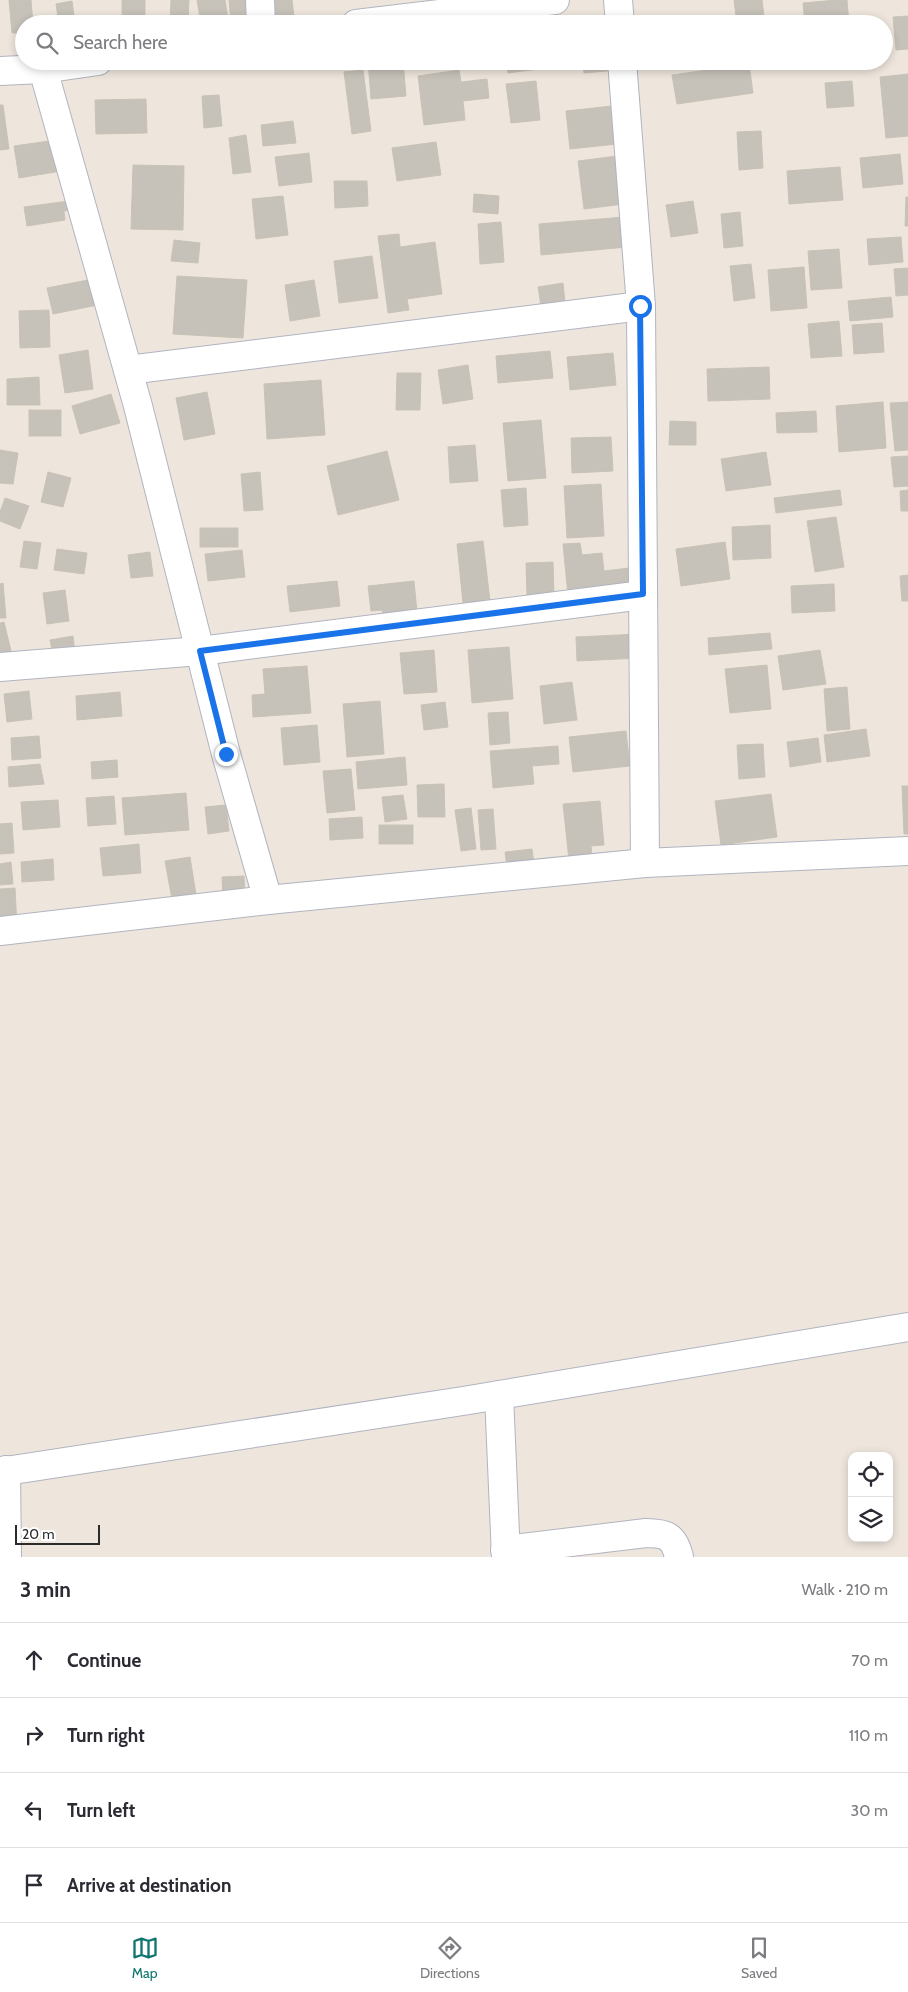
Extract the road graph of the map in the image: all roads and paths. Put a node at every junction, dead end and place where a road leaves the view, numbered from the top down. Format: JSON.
{"nodes":[{"id":1,"x":260,"y":0,"type":"edge"},
{"id":2,"x":555,"y":0,"type":"edge"},
{"id":3,"x":618,"y":0,"type":"edge"},
{"id":4,"x":261,"y":15,"type":"edge"},
{"id":5,"x":431,"y":15,"type":"edge"},
{"id":6,"x":619,"y":15,"type":"edge"},
{"id":7,"x":21,"y":70,"type":"edge"},
{"id":8,"x":42,"y":70,"type":"edge"},
{"id":9,"x":623,"y":70,"type":"edge"},
{"id":10,"x":0,"y":71,"type":"edge"},
{"id":11,"x":640,"y":306,"type":"junction"},
{"id":12,"x":128,"y":370,"type":"junction"},
{"id":13,"x":643,"y":594,"type":"junction"},
{"id":14,"x":200,"y":651,"type":"junction"},
{"id":15,"x":0,"y":667,"type":"edge"},
{"id":16,"x":908,"y":851,"type":"edge"},
{"id":17,"x":645,"y":863,"type":"junction"},
{"id":18,"x":268,"y":900,"type":"junction"},
{"id":19,"x":0,"y":931,"type":"edge"},
{"id":20,"x":908,"y":1327,"type":"edge"},
{"id":21,"x":500,"y":1395,"type":"junction"},
{"id":22,"x":3,"y":1471,"type":"edge"},
{"id":23,"x":506,"y":1554,"type":"edge"},
{"id":24,"x":7,"y":1557,"type":"edge"},
{"id":25,"x":679,"y":1557,"type":"edge"}],
"edges":[{"from":1,"to":4,"type":"street"},
{"from":2,"to":5,"type":"street"},
{"from":3,"to":6,"type":"street"},
{"from":7,"to":10,"type":"street"},
{"from":8,"to":12,"type":"street"},
{"from":9,"to":11,"type":"street"},
{"from":11,"to":12,"type":"street"},
{"from":11,"to":13,"type":"street"},
{"from":12,"to":14,"type":"street"},
{"from":13,"to":14,"type":"street"},
{"from":13,"to":17,"type":"street"},
{"from":14,"to":15,"type":"street"},
{"from":14,"to":18,"type":"street"},
{"from":16,"to":17,"type":"street"},
{"from":17,"to":18,"type":"street"},
{"from":18,"to":19,"type":"street"},
{"from":20,"to":21,"type":"street"},
{"from":21,"to":22,"type":"street"},
{"from":21,"to":23,"type":"street"},
{"from":22,"to":24,"type":"street"},
{"from":23,"to":25,"type":"street"}]}
